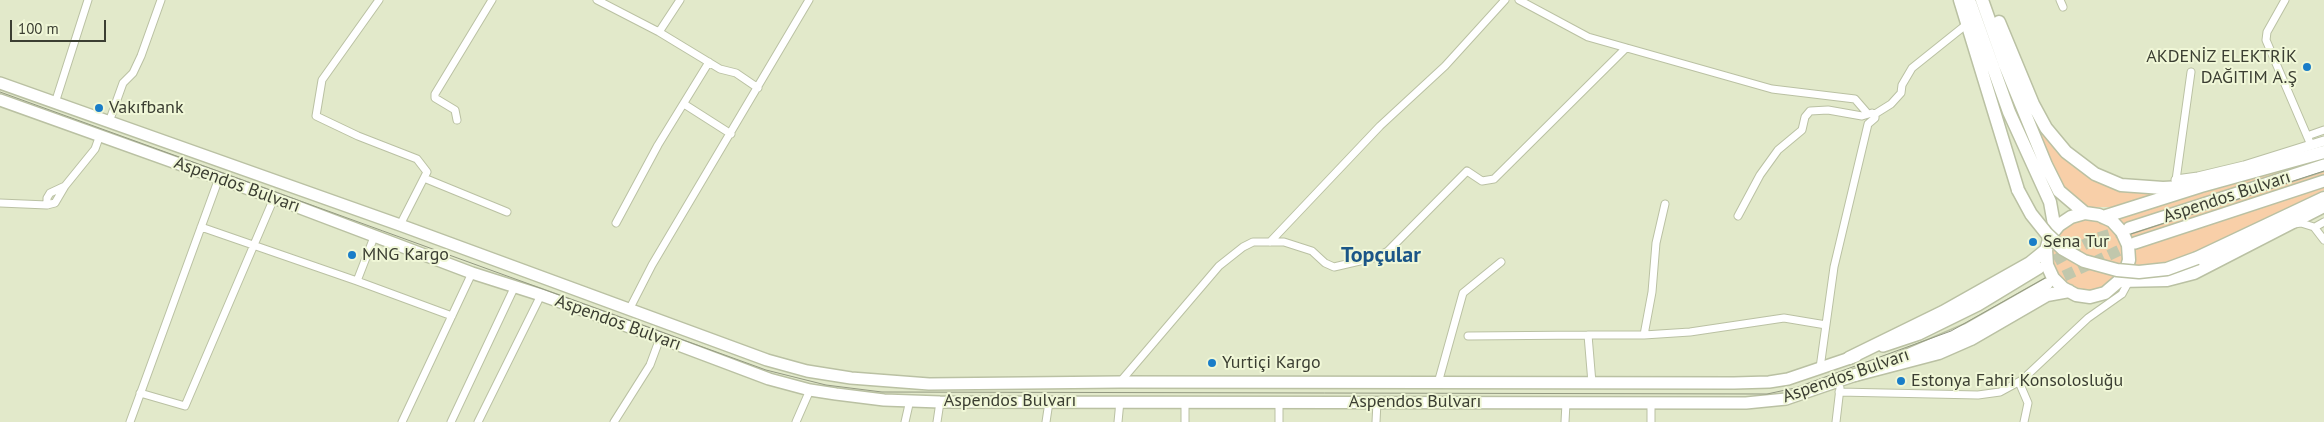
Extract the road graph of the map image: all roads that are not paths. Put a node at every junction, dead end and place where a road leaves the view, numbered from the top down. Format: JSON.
{"nodes":[{"id":1,"x":88,"y":0,"type":"edge"},
{"id":2,"x":161,"y":0,"type":"edge"},
{"id":3,"x":379,"y":0,"type":"edge"},
{"id":4,"x":492,"y":0,"type":"edge"},
{"id":5,"x":597,"y":0,"type":"edge"},
{"id":6,"x":680,"y":0,"type":"edge"},
{"id":7,"x":809,"y":0,"type":"edge"},
{"id":8,"x":1506,"y":0,"type":"edge"},
{"id":9,"x":1519,"y":0,"type":"edge"},
{"id":10,"x":1960,"y":0,"type":"edge"},
{"id":11,"x":1969,"y":0,"type":"edge"},
{"id":12,"x":1982,"y":0,"type":"edge"},
{"id":13,"x":1990,"y":0,"type":"edge"},
{"id":14,"x":2285,"y":0,"type":"edge"},
{"id":15,"x":1967,"y":24,"type":"junction"},
{"id":16,"x":659,"y":32,"type":"junction"},
{"id":17,"x":1626,"y":48,"type":"junction"},
{"id":18,"x":709,"y":62,"type":"junction"},
{"id":19,"x":2191,"y":72,"type":"dead end"},
{"id":20,"x":0,"y":83,"type":"edge"},
{"id":21,"x":758,"y":88,"type":"junction"},
{"id":22,"x":0,"y":100,"type":"edge"},
{"id":23,"x":56,"y":103,"type":"junction"},
{"id":24,"x":684,"y":104,"type":"junction"},
{"id":25,"x":1872,"y":114,"type":"junction"},
{"id":26,"x":457,"y":120,"type":"dead end"},
{"id":27,"x":108,"y":122,"type":"junction"},
{"id":28,"x":2324,"y":130,"type":"edge"},
{"id":29,"x":731,"y":134,"type":"junction"},
{"id":30,"x":100,"y":135,"type":"junction"},
{"id":31,"x":2307,"y":136,"type":"junction"},
{"id":32,"x":2324,"y":141,"type":"edge"},
{"id":33,"x":2311,"y":145,"type":"junction"},
{"id":34,"x":2324,"y":152,"type":"edge"},
{"id":35,"x":2324,"y":165,"type":"edge"},
{"id":36,"x":219,"y":178,"type":"junction"},
{"id":37,"x":424,"y":178,"type":"junction"},
{"id":38,"x":2176,"y":180,"type":"joint"},
{"id":39,"x":2324,"y":182,"type":"edge"},
{"id":40,"x":2201,"y":186,"type":"junction"},
{"id":41,"x":274,"y":198,"type":"junction"},
{"id":42,"x":0,"y":203,"type":"edge"},
{"id":43,"x":1665,"y":204,"type":"dead end"},
{"id":44,"x":2323,"y":204,"type":"edge"},
{"id":45,"x":507,"y":212,"type":"dead end"},
{"id":46,"x":2085,"y":213,"type":"junction"},
{"id":47,"x":1738,"y":216,"type":"dead end"},
{"id":48,"x":2103,"y":217,"type":"junction"},
{"id":49,"x":2324,"y":222,"type":"edge"},
{"id":50,"x":616,"y":223,"type":"dead end"},
{"id":51,"x":400,"y":225,"type":"junction"},
{"id":52,"x":2288,"y":225,"type":"junction"},
{"id":53,"x":201,"y":227,"type":"junction"},
{"id":54,"x":2315,"y":227,"type":"junction"},
{"id":55,"x":2129,"y":228,"type":"tunnel mouth"},
{"id":56,"x":2054,"y":230,"type":"junction"},
{"id":57,"x":374,"y":237,"type":"junction"},
{"id":58,"x":2324,"y":240,"type":"edge"},
{"id":59,"x":1270,"y":242,"type":"junction"},
{"id":60,"x":2135,"y":243,"type":"tunnel mouth"},
{"id":61,"x":253,"y":246,"type":"junction"},
{"id":62,"x":2046,"y":250,"type":"junction"},
{"id":63,"x":1501,"y":262,"type":"dead end"},
{"id":64,"x":2039,"y":268,"type":"tunnel mouth"},
{"id":65,"x":472,"y":273,"type":"junction"},
{"id":66,"x":357,"y":281,"type":"junction"},
{"id":67,"x":2124,"y":281,"type":"junction"},
{"id":68,"x":2047,"y":284,"type":"tunnel mouth"},
{"id":69,"x":515,"y":286,"type":"junction"},
{"id":70,"x":2069,"y":291,"type":"junction"},
{"id":71,"x":541,"y":295,"type":"junction"},
{"id":72,"x":630,"y":308,"type":"junction"},
{"id":73,"x":452,"y":316,"type":"junction"},
{"id":74,"x":1826,"y":325,"type":"junction"},
{"id":75,"x":1588,"y":335,"type":"junction"},
{"id":76,"x":1468,"y":336,"type":"dead end"},
{"id":77,"x":1644,"y":336,"type":"junction"},
{"id":78,"x":660,"y":338,"type":"junction"},
{"id":79,"x":1849,"y":358,"type":"junction"},
{"id":80,"x":1820,"y":368,"type":"junction"},
{"id":81,"x":1855,"y":376,"type":"junction"},
{"id":82,"x":1120,"y":382,"type":"junction"},
{"id":83,"x":2019,"y":382,"type":"junction"},
{"id":84,"x":1438,"y":383,"type":"junction"},
{"id":85,"x":1592,"y":383,"type":"junction"},
{"id":86,"x":1840,"y":386,"type":"junction"},
{"id":87,"x":810,"y":390,"type":"junction"},
{"id":88,"x":140,"y":393,"type":"junction"},
{"id":89,"x":910,"y":400,"type":"junction"},
{"id":90,"x":1279,"y":401,"type":"junction"},
{"id":91,"x":940,"y":402,"type":"junction"},
{"id":92,"x":1049,"y":402,"type":"junction"},
{"id":93,"x":1120,"y":402,"type":"junction"},
{"id":94,"x":1185,"y":402,"type":"junction"},
{"id":95,"x":1377,"y":402,"type":"junction"},
{"id":96,"x":1566,"y":403,"type":"junction"},
{"id":97,"x":1651,"y":403,"type":"junction"},
{"id":98,"x":130,"y":422,"type":"edge"},
{"id":99,"x":402,"y":422,"type":"edge"},
{"id":100,"x":451,"y":422,"type":"edge"},
{"id":101,"x":478,"y":422,"type":"edge"},
{"id":102,"x":614,"y":422,"type":"edge"},
{"id":103,"x":796,"y":422,"type":"edge"},
{"id":104,"x":905,"y":422,"type":"edge"},
{"id":105,"x":937,"y":422,"type":"edge"},
{"id":106,"x":1046,"y":422,"type":"edge"},
{"id":107,"x":1118,"y":422,"type":"edge"},
{"id":108,"x":1185,"y":422,"type":"edge"},
{"id":109,"x":1279,"y":422,"type":"edge"},
{"id":110,"x":1376,"y":422,"type":"edge"},
{"id":111,"x":1565,"y":422,"type":"edge"},
{"id":112,"x":1652,"y":422,"type":"edge"},
{"id":113,"x":1836,"y":422,"type":"edge"},
{"id":114,"x":2024,"y":422,"type":"edge"}],
"edges":[{"from":1,"to":23,"type":"street"},
{"from":2,"to":27,"type":"street"},
{"from":3,"to":37,"type":"street"},
{"from":4,"to":26,"type":"street"},
{"from":5,"to":16,"type":"street"},
{"from":6,"to":16,"type":"street"},
{"from":7,"to":21,"type":"street"},
{"from":8,"to":59,"type":"street"},
{"from":9,"to":17,"type":"street"},
{"from":10,"to":15,"type":"highway"},
{"from":11,"to":56,"type":"highway"},
{"from":12,"to":46,"type":"highway"},
{"from":13,"to":40,"type":"highway"},
{"from":14,"to":31,"type":"street"},
{"from":15,"to":25,"type":"street"},
{"from":15,"to":44,"type":"highway","bridge":true},
{"from":16,"to":18,"type":"street"},
{"from":17,"to":25,"type":"street"},
{"from":17,"to":59,"type":"street"},
{"from":18,"to":21,"type":"street"},
{"from":18,"to":24,"type":"street"},
{"from":19,"to":38,"type":"street"},
{"from":20,"to":23,"type":"main road","name":"Aspendos Bulvarı"},
{"from":21,"to":29,"type":"street"},
{"from":22,"to":30,"type":"main road","name":"Aspendos Bulvarı"},
{"from":23,"to":27,"type":"main road","name":"Aspendos Bulvarı"},
{"from":24,"to":29,"type":"street"},
{"from":24,"to":50,"type":"street"},
{"from":25,"to":47,"type":"street"},
{"from":25,"to":74,"type":"street"},
{"from":27,"to":51,"type":"main road","name":"Aspendos Bulvarı"},
{"from":28,"to":31,"type":"street"},
{"from":29,"to":72,"type":"street"},
{"from":30,"to":36,"type":"main road","name":"Aspendos Bulvarı"},
{"from":30,"to":42,"type":"street"},
{"from":31,"to":33,"type":"street"},
{"from":32,"to":33,"type":"street"},
{"from":33,"to":38,"type":"street"},
{"from":34,"to":40,"type":"highway"},
{"from":35,"to":55,"type":"main road","name":"Aspendos Bulvarı"},
{"from":36,"to":41,"type":"main road","name":"Aspendos Bulvarı"},
{"from":36,"to":53,"type":"street"},
{"from":37,"to":45,"type":"street"},
{"from":37,"to":51,"type":"street"},
{"from":39,"to":60,"type":"main road","name":"Aspendos Bulvarı"},
{"from":40,"to":48,"type":"highway"},
{"from":41,"to":57,"type":"main road","name":"Aspendos Bulvarı"},
{"from":41,"to":61,"type":"street"},
{"from":43,"to":77,"type":"street"},
{"from":44,"to":52,"type":"highway"},
{"from":44,"to":54,"type":"street"},
{"from":46,"to":48,"type":"highway"},
{"from":46,"to":56,"type":"highway"},
{"from":48,"to":67,"type":"highway"},
{"from":49,"to":54,"type":"street"},
{"from":51,"to":72,"type":"main road","name":"Aspendos Bulvarı"},
{"from":52,"to":54,"type":"street"},
{"from":52,"to":67,"type":"highway"},
{"from":53,"to":61,"type":"street"},
{"from":53,"to":88,"type":"street"},
{"from":54,"to":58,"type":"street"},
{"from":56,"to":62,"type":"highway"},
{"from":57,"to":65,"type":"main road","name":"Aspendos Bulvarı"},
{"from":57,"to":66,"type":"street"},
{"from":59,"to":82,"type":"street"},
{"from":61,"to":66,"type":"street"},
{"from":61,"to":88,"type":"street"},
{"from":62,"to":70,"type":"highway"},
{"from":62,"to":79,"type":"highway"},
{"from":63,"to":84,"type":"street"},
{"from":64,"to":79,"type":"main road","name":"Aspendos Bulvarı"},
{"from":65,"to":69,"type":"main road","name":"Aspendos Bulvarı"},
{"from":65,"to":73,"type":"street"},
{"from":66,"to":73,"type":"street"},
{"from":67,"to":70,"type":"highway"},
{"from":67,"to":83,"type":"street"},
{"from":68,"to":81,"type":"main road","name":"Aspendos Bulvarı"},
{"from":69,"to":71,"type":"main road","name":"Aspendos Bulvarı"},
{"from":69,"to":100,"type":"street"},
{"from":70,"to":81,"type":"highway"},
{"from":71,"to":78,"type":"main road","name":"Aspendos Bulvarı"},
{"from":71,"to":101,"type":"street"},
{"from":72,"to":82,"type":"main road","name":"Aspendos Bulvarı"},
{"from":73,"to":99,"type":"street"},
{"from":74,"to":77,"type":"street"},
{"from":74,"to":80,"type":"street"},
{"from":75,"to":76,"type":"street"},
{"from":75,"to":77,"type":"street"},
{"from":75,"to":85,"type":"street"},
{"from":78,"to":87,"type":"main road","name":"Aspendos Bulvarı"},
{"from":78,"to":102,"type":"street"},
{"from":79,"to":80,"type":"main road","name":"Aspendos Bulvarı"},
{"from":80,"to":85,"type":"main road","name":"Aspendos Bulvarı"},
{"from":81,"to":86,"type":"main road","name":"Aspendos Bulvarı"},
{"from":82,"to":84,"type":"main road","name":"Aspendos Bulvarı"},
{"from":83,"to":86,"type":"street"},
{"from":83,"to":114,"type":"street"},
{"from":84,"to":85,"type":"main road","name":"Aspendos Bulvarı"},
{"from":86,"to":97,"type":"main road","name":"Aspendos Bulvarı"},
{"from":86,"to":113,"type":"street"},
{"from":87,"to":89,"type":"main road","name":"Aspendos Bulvarı"},
{"from":87,"to":103,"type":"street"},
{"from":88,"to":98,"type":"street"},
{"from":89,"to":91,"type":"main road","name":"Aspendos Bulvarı"},
{"from":89,"to":104,"type":"street"},
{"from":90,"to":94,"type":"main road","name":"Aspendos Bulvarı"},
{"from":90,"to":95,"type":"main road","name":"Aspendos Bulvarı"},
{"from":90,"to":109,"type":"street"},
{"from":91,"to":92,"type":"main road","name":"Aspendos Bulvarı"},
{"from":91,"to":105,"type":"street"},
{"from":92,"to":93,"type":"main road","name":"Aspendos Bulvarı"},
{"from":92,"to":106,"type":"street"},
{"from":93,"to":94,"type":"main road","name":"Aspendos Bulvarı"},
{"from":93,"to":107,"type":"street"},
{"from":94,"to":108,"type":"street"},
{"from":95,"to":96,"type":"main road","name":"Aspendos Bulvarı"},
{"from":95,"to":110,"type":"street"},
{"from":96,"to":97,"type":"main road","name":"Aspendos Bulvarı"},
{"from":96,"to":111,"type":"street"},
{"from":97,"to":112,"type":"street"}]}
